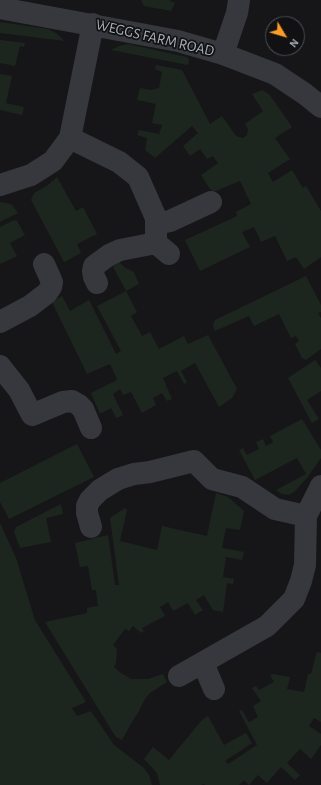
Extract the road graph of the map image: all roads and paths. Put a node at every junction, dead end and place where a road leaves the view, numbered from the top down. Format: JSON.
{"nodes":[{"id":1,"x":239,"y":0,"type":"edge"},
{"id":2,"x":0,"y":8,"type":"edge"},
{"id":3,"x":93,"y":24,"type":"junction"},
{"id":4,"x":223,"y":54,"type":"junction"},
{"id":5,"x":321,"y":107,"type":"edge"},
{"id":6,"x":70,"y":138,"type":"junction"},
{"id":7,"x":0,"y":185,"type":"edge"},
{"id":8,"x":211,"y":202,"type":"dead end"},
{"id":9,"x":161,"y":240,"type":"junction"},
{"id":10,"x":44,"y":264,"type":"dead end"},
{"id":11,"x":97,"y":283,"type":"dead end"},
{"id":12,"x":0,"y":322,"type":"edge"},
{"id":13,"x":0,"y":366,"type":"edge"},
{"id":14,"x":91,"y":428,"type":"dead end"},
{"id":15,"x":321,"y":486,"type":"edge"},
{"id":16,"x":306,"y":516,"type":"junction"},
{"id":17,"x":91,"y":527,"type":"dead end"},
{"id":18,"x":203,"y":663,"type":"junction"},
{"id":19,"x":179,"y":676,"type":"dead end"},
{"id":20,"x":214,"y":689,"type":"dead end"}],
"edges":[{"from":1,"to":4,"type":"street"},
{"from":2,"to":3,"type":"street","name":"WEGGS FARM ROAD"},
{"from":3,"to":4,"type":"street","name":"WEGGS FARM ROAD"},
{"from":3,"to":6,"type":"street"},
{"from":4,"to":5,"type":"street","name":"WEGGS FARM ROAD"},
{"from":6,"to":7,"type":"street"},
{"from":6,"to":9,"type":"street"},
{"from":8,"to":9,"type":"street"},
{"from":9,"to":11,"type":"street"},
{"from":10,"to":12,"type":"street"},
{"from":13,"to":14,"type":"street"},
{"from":15,"to":16,"type":"street"},
{"from":16,"to":17,"type":"street"},
{"from":16,"to":18,"type":"street"},
{"from":18,"to":19,"type":"street"},
{"from":18,"to":20,"type":"street"}]}
